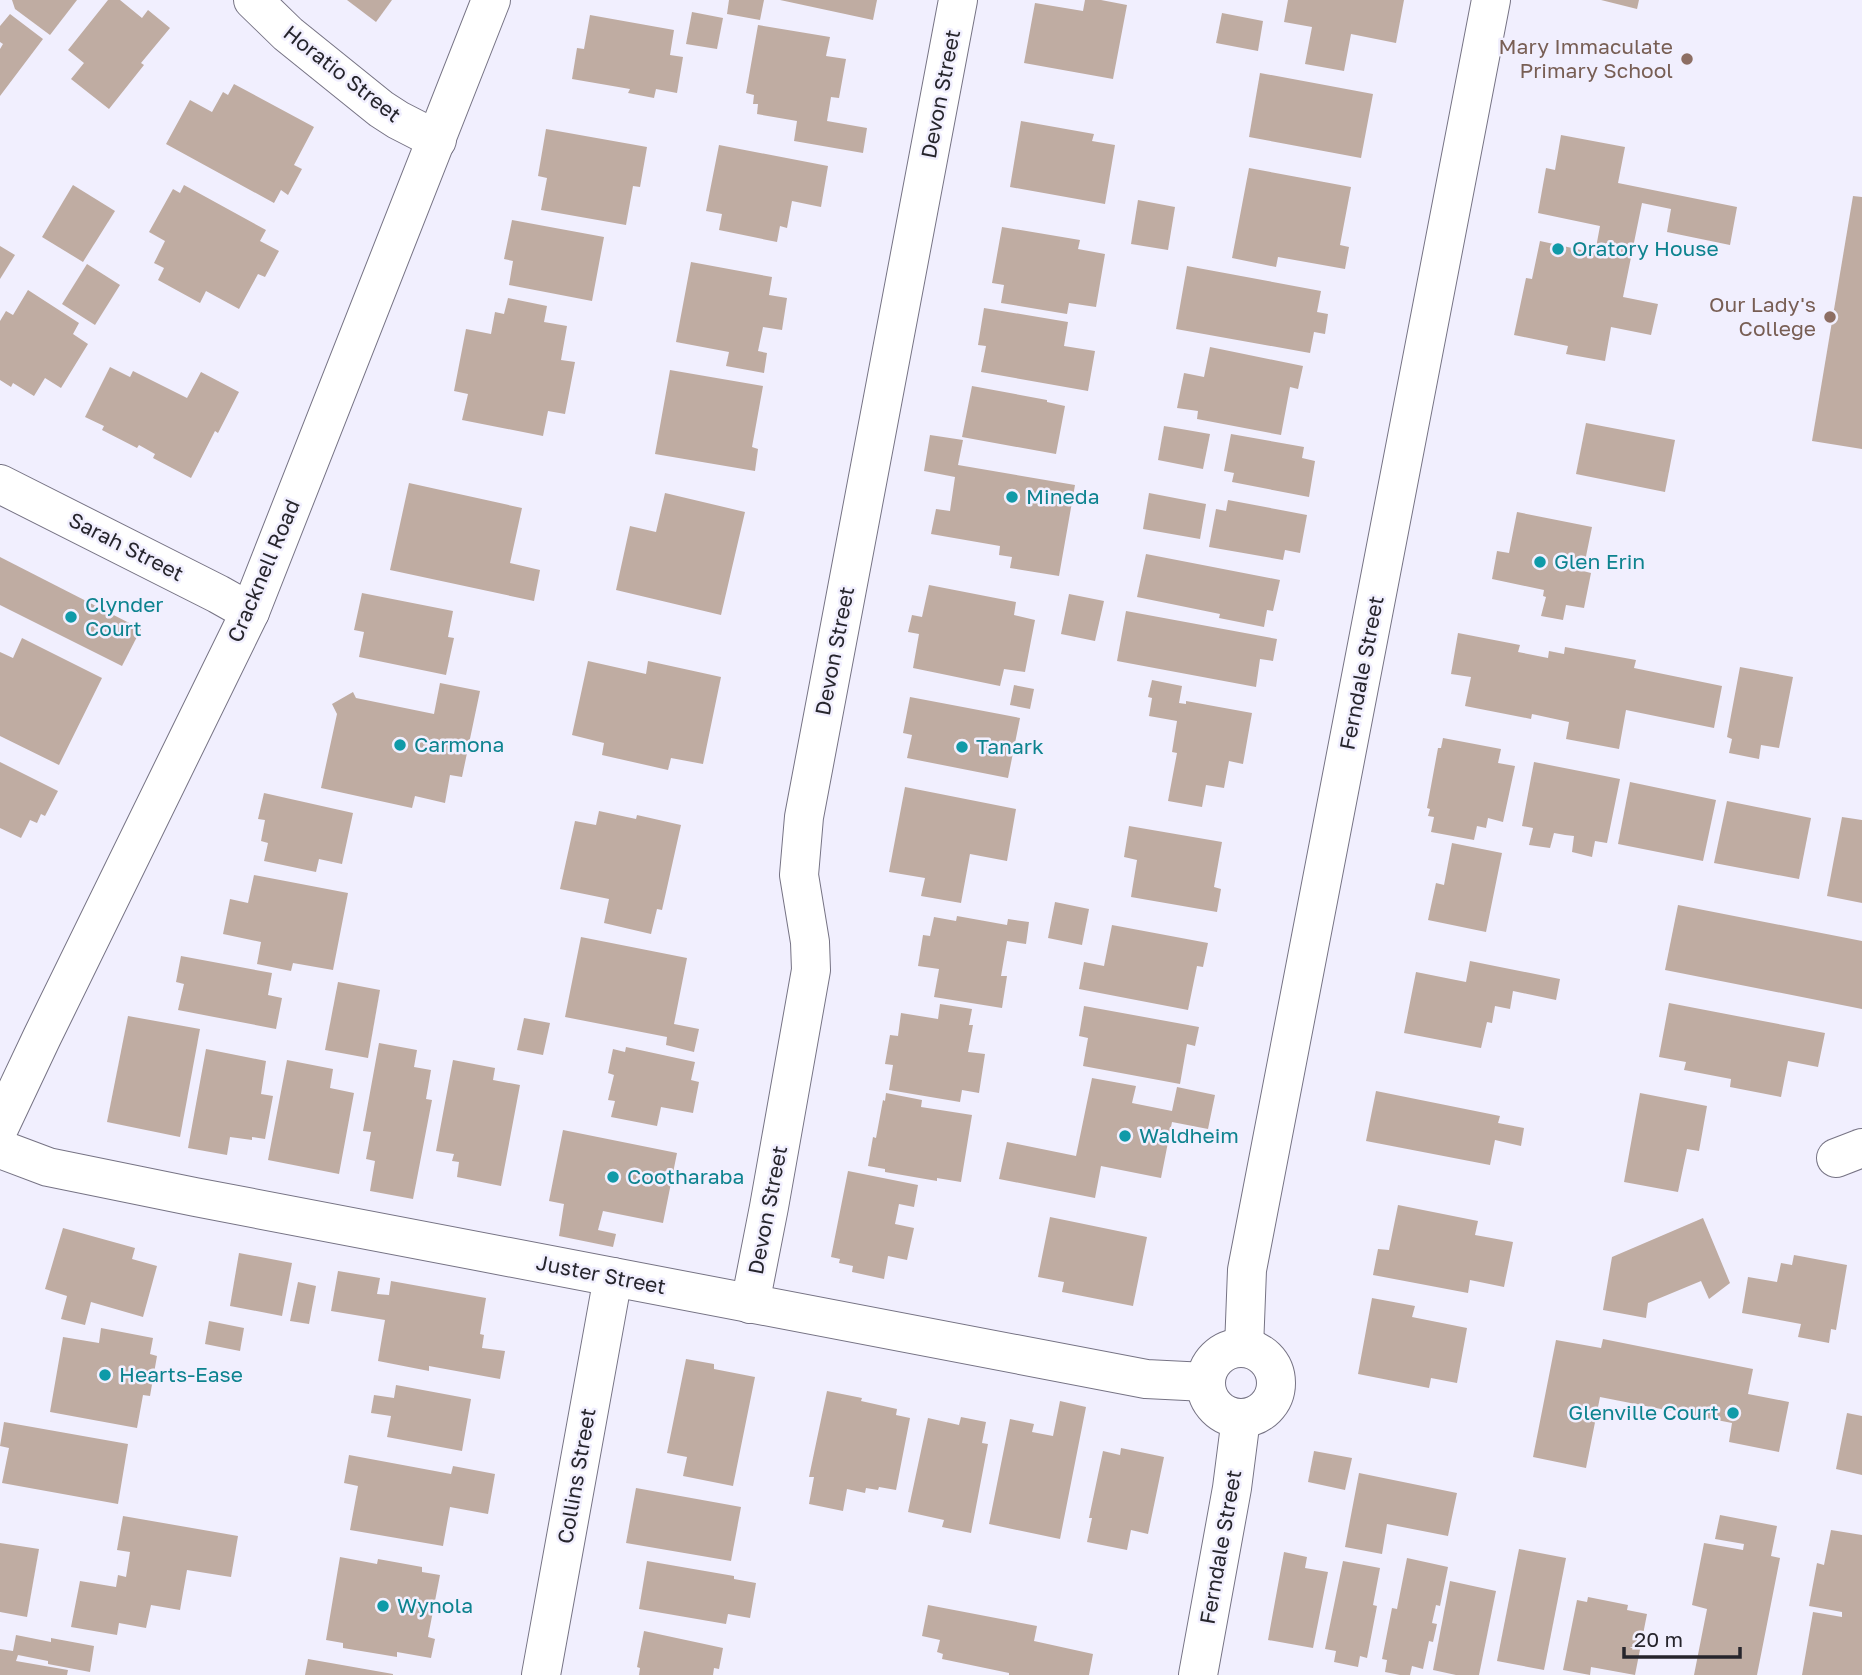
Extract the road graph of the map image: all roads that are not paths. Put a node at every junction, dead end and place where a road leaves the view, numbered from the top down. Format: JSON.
{"nodes":[{"id":1,"x":253,"y":0,"type":"edge"},
{"id":2,"x":491,"y":0,"type":"edge"},
{"id":3,"x":958,"y":0,"type":"edge"},
{"id":4,"x":1491,"y":0,"type":"edge"},
{"id":5,"x":437,"y":140,"type":"junction"},
{"id":6,"x":0,"y":484,"type":"edge"},
{"id":7,"x":250,"y":612,"type":"junction"},
{"id":8,"x":0,"y":1126,"type":"edge"},
{"id":9,"x":0,"y":1149,"type":"edge"},
{"id":10,"x":613,"y":1277,"type":"junction"},
{"id":11,"x":750,"y":1304,"type":"junction"},
{"id":12,"x":1244,"y":1348,"type":"junction"},
{"id":13,"x":1206,"y":1382,"type":"junction"},
{"id":14,"x":1241,"y":1418,"type":"junction"},
{"id":15,"x":541,"y":1675,"type":"edge"},
{"id":16,"x":1198,"y":1675,"type":"edge"}],
"edges":[{"from":1,"to":5,"type":"street","name":"Horatio Street"},
{"from":2,"to":5,"type":"street","name":"Cracknell Road"},
{"from":3,"to":11,"type":"street","name":"Devon Street"},
{"from":4,"to":12,"type":"street","name":"Ferndale Street"},
{"from":5,"to":7,"type":"street","name":"Cracknell Road"},
{"from":6,"to":7,"type":"street","name":"Sarah Street"},
{"from":7,"to":8,"type":"street","name":"Cracknell Road"},
{"from":9,"to":10,"type":"street","name":"Juster Street"},
{"from":10,"to":11,"type":"street","name":"Juster Street"},
{"from":10,"to":15,"type":"street","name":"Collins Street"},
{"from":11,"to":13,"type":"street","name":"Juster Street"},
{"from":12,"to":13,"type":"street"},
{"from":12,"to":14,"type":"street"},
{"from":13,"to":14,"type":"street"},
{"from":14,"to":16,"type":"street","name":"Ferndale Street"}]}
